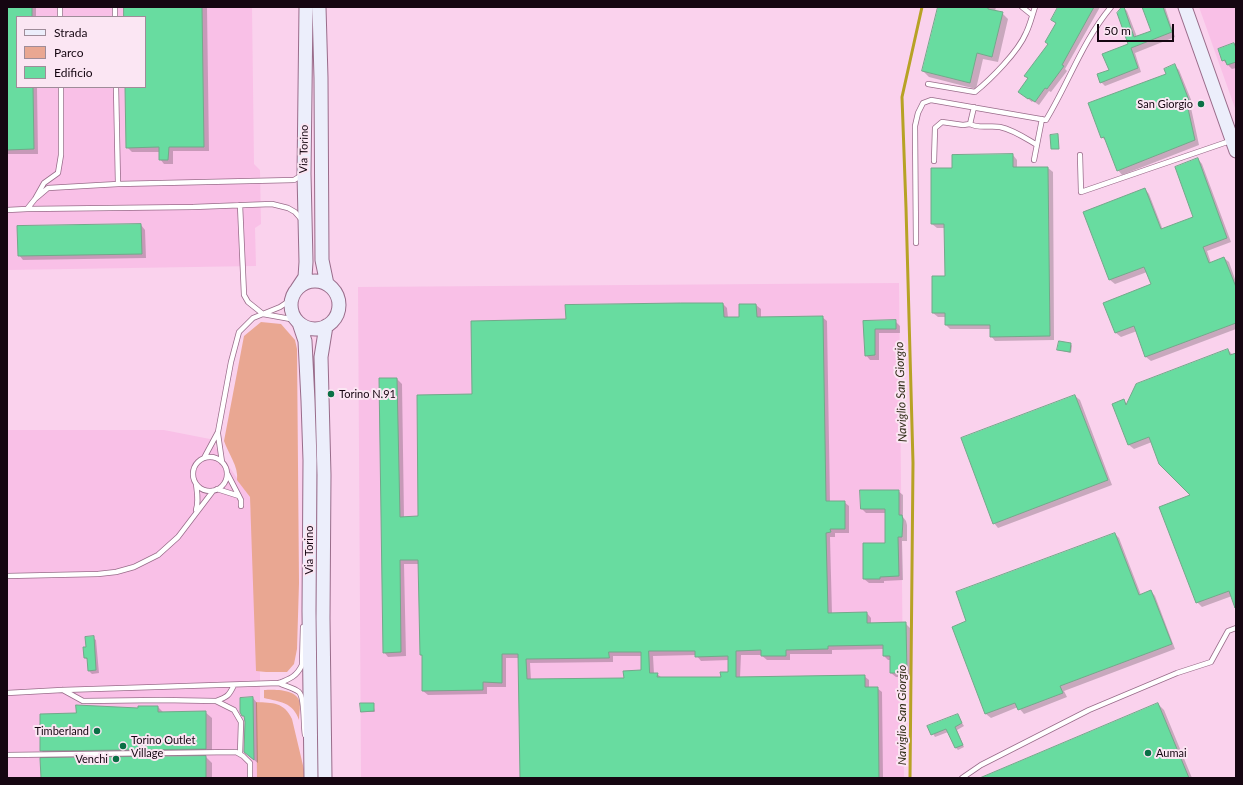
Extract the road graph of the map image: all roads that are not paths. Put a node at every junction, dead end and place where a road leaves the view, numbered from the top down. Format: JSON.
{"nodes":[{"id":1,"x":306,"y":7,"type":"edge"},
{"id":2,"x":319,"y":7,"type":"edge"},
{"id":3,"x":1022,"y":7,"type":"edge"},
{"id":4,"x":1035,"y":7,"type":"edge"},
{"id":5,"x":1111,"y":7,"type":"edge"},
{"id":6,"x":1185,"y":7,"type":"edge"},
{"id":7,"x":1032,"y":15,"type":"junction"},
{"id":8,"x":928,"y":84,"type":"dead end"},
{"id":9,"x":61,"y":88,"type":"edge"},
{"id":10,"x":116,"y":88,"type":"edge"},
{"id":11,"x":974,"y":107,"type":"junction"},
{"id":12,"x":1042,"y":119,"type":"junction"},
{"id":13,"x":970,"y":124,"type":"junction"},
{"id":14,"x":1037,"y":145,"type":"junction"},
{"id":15,"x":1234,"y":146,"type":"edge"},
{"id":16,"x":1080,"y":155,"type":"dead end"},
{"id":17,"x":1034,"y":160,"type":"dead end"},
{"id":18,"x":934,"y":161,"type":"dead end"},
{"id":19,"x":304,"y":174,"type":"junction"},
{"id":20,"x":118,"y":184,"type":"junction"},
{"id":21,"x":35,"y":199,"type":"junction"},
{"id":22,"x":240,"y":205,"type":"junction"},
{"id":23,"x":27,"y":209,"type":"junction"},
{"id":24,"x":7,"y":210,"type":"edge"},
{"id":25,"x":305,"y":224,"type":"junction"},
{"id":26,"x":916,"y":244,"type":"dead end"},
{"id":27,"x":327,"y":284,"type":"junction"},
{"id":28,"x":295,"y":291,"type":"junction"},
{"id":29,"x":264,"y":314,"type":"junction"},
{"id":30,"x":298,"y":321,"type":"junction"},
{"id":31,"x":326,"y":326,"type":"junction"},
{"id":32,"x":218,"y":432,"type":"junction"},
{"id":33,"x":204,"y":458,"type":"junction"},
{"id":34,"x":222,"y":462,"type":"junction"},
{"id":35,"x":227,"y":473,"type":"junction"},
{"id":36,"x":196,"y":483,"type":"junction"},
{"id":37,"x":215,"y":490,"type":"junction"},
{"id":38,"x":239,"y":496,"type":"junction"},
{"id":39,"x":242,"y":506,"type":"dead end"},
{"id":40,"x":194,"y":515,"type":"junction"},
{"id":41,"x":7,"y":576,"type":"edge"},
{"id":42,"x":309,"y":611,"type":"junction"},
{"id":43,"x":1236,"y":628,"type":"edge"},
{"id":44,"x":279,"y":683,"type":"junction"},
{"id":45,"x":234,"y":684,"type":"junction"},
{"id":46,"x":62,"y":690,"type":"junction"},
{"id":47,"x":7,"y":692,"type":"edge"},
{"id":48,"x":216,"y":701,"type":"junction"},
{"id":49,"x":240,"y":754,"type":"junction"},
{"id":50,"x":7,"y":755,"type":"edge"},
{"id":51,"x":311,"y":764,"type":"junction"},
{"id":52,"x":250,"y":778,"type":"edge"},
{"id":53,"x":311,"y":778,"type":"edge"},
{"id":54,"x":325,"y":778,"type":"edge"},
{"id":55,"x":962,"y":778,"type":"edge"}],
"edges":[{"from":1,"to":19,"type":"main road","name":"Via Torino"},
{"from":2,"to":27,"type":"main road","name":"Via Torino"},
{"from":3,"to":7,"type":"lane"},
{"from":4,"to":7,"type":"lane"},
{"from":5,"to":12,"type":"lane"},
{"from":6,"to":15,"type":"main road"},
{"from":7,"to":8,"type":"lane"},
{"from":9,"to":21,"type":"lane"},
{"from":10,"to":20,"type":"lane"},
{"from":11,"to":12,"type":"lane"},
{"from":11,"to":13,"type":"lane"},
{"from":11,"to":26,"type":"lane"},
{"from":12,"to":14,"type":"lane"},
{"from":13,"to":14,"type":"lane"},
{"from":13,"to":18,"type":"lane"},
{"from":14,"to":17,"type":"lane"},
{"from":15,"to":16,"type":"lane"},
{"from":19,"to":20,"type":"lane"},
{"from":19,"to":25,"type":"main road","name":"Via Torino"},
{"from":20,"to":21,"type":"lane"},
{"from":21,"to":23,"type":"lane"},
{"from":22,"to":23,"type":"lane"},
{"from":22,"to":25,"type":"lane"},
{"from":22,"to":29,"type":"lane"},
{"from":23,"to":24,"type":"lane"},
{"from":25,"to":28,"type":"main road","name":"Via Torino"},
{"from":27,"to":28,"type":"main road"},
{"from":27,"to":31,"type":"main road"},
{"from":28,"to":29,"type":"lane"},
{"from":28,"to":30,"type":"main road"},
{"from":29,"to":30,"type":"lane"},
{"from":29,"to":32,"type":"lane"},
{"from":30,"to":31,"type":"main road"},
{"from":30,"to":42,"type":"main road","name":"Via Torino"},
{"from":31,"to":54,"type":"main road","name":"Via Torino"},
{"from":32,"to":33,"type":"lane"},
{"from":32,"to":34,"type":"lane"},
{"from":33,"to":34,"type":"lane"},
{"from":33,"to":36,"type":"lane"},
{"from":34,"to":35,"type":"lane"},
{"from":35,"to":37,"type":"lane"},
{"from":35,"to":38,"type":"lane"},
{"from":36,"to":37,"type":"lane"},
{"from":36,"to":40,"type":"lane"},
{"from":37,"to":38,"type":"lane"},
{"from":37,"to":40,"type":"lane"},
{"from":38,"to":39,"type":"lane"},
{"from":40,"to":41,"type":"lane"},
{"from":42,"to":44,"type":"lane"},
{"from":42,"to":51,"type":"main road","name":"Via Torino"},
{"from":43,"to":55,"type":"lane"},
{"from":44,"to":45,"type":"lane"},
{"from":44,"to":51,"type":"lane"},
{"from":45,"to":46,"type":"lane"},
{"from":45,"to":48,"type":"lane"},
{"from":46,"to":47,"type":"lane"},
{"from":46,"to":48,"type":"lane"},
{"from":48,"to":49,"type":"lane"},
{"from":49,"to":50,"type":"lane"},
{"from":49,"to":52,"type":"lane"},
{"from":51,"to":53,"type":"main road","name":"Via Torino"}]}
